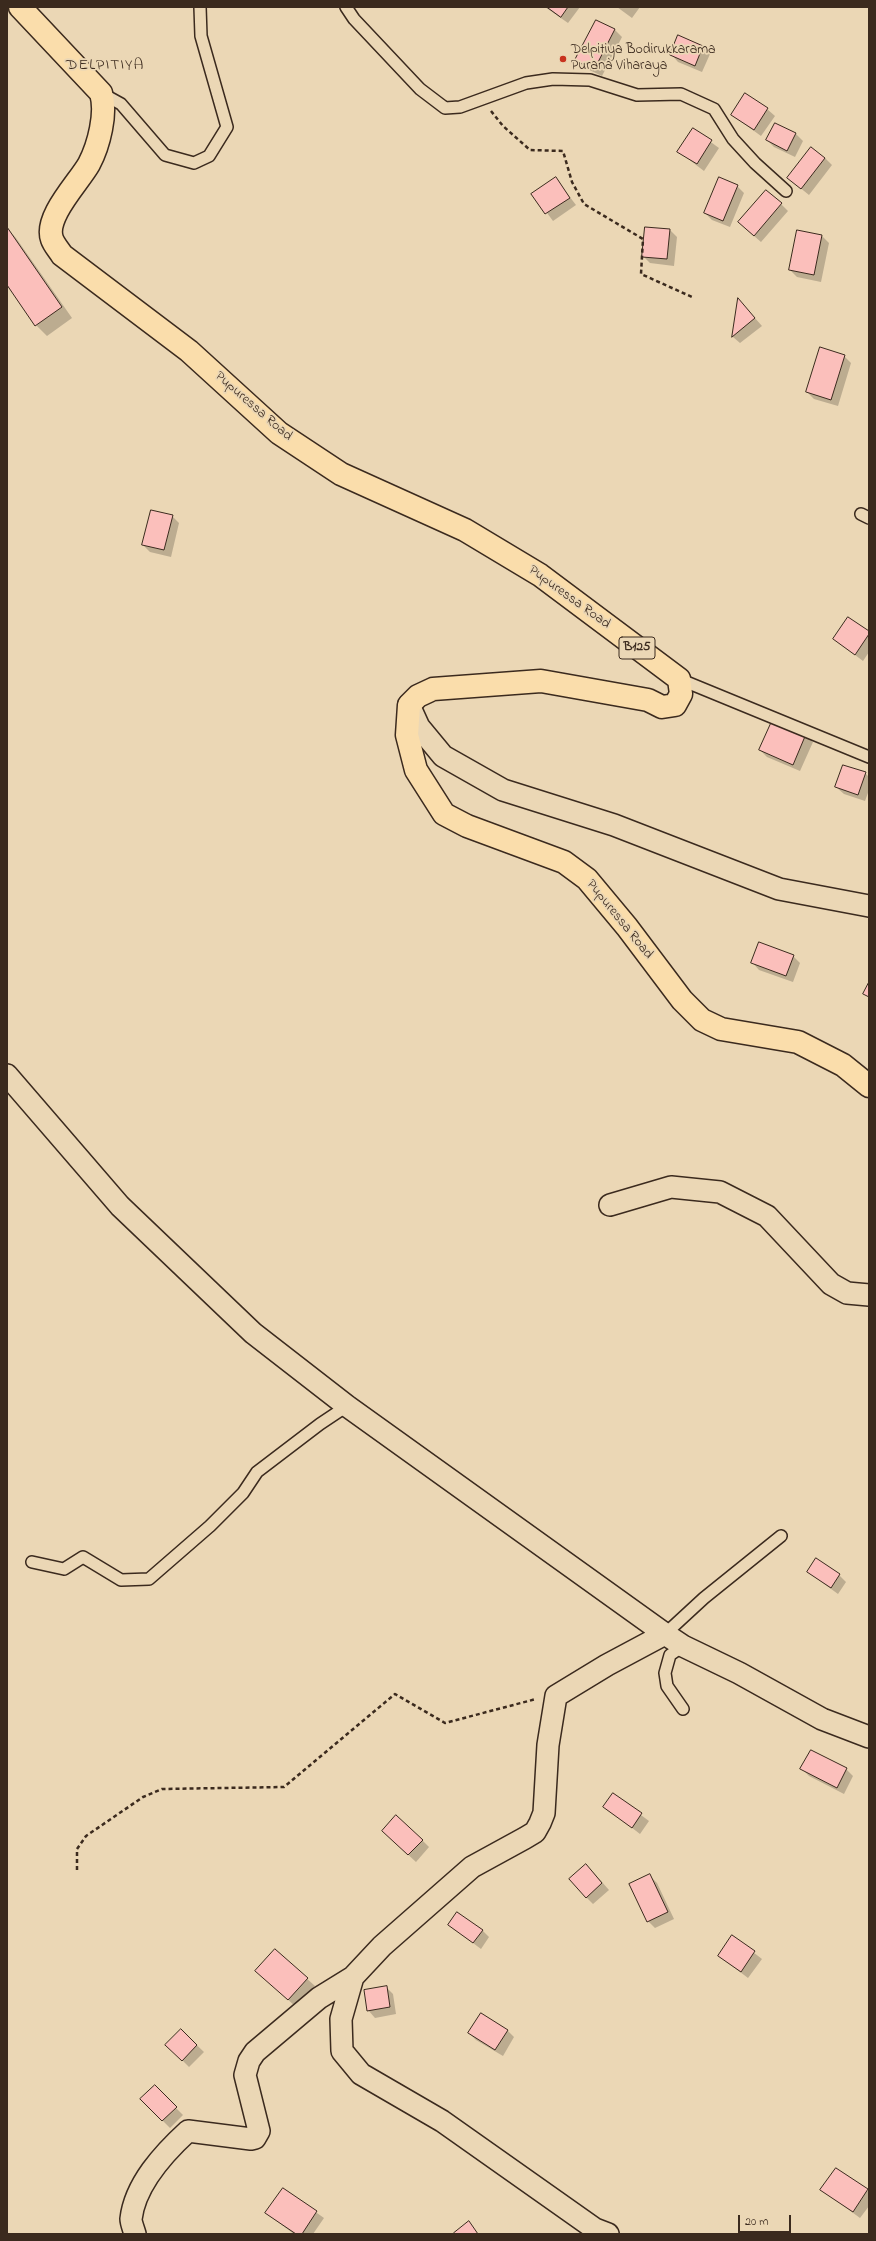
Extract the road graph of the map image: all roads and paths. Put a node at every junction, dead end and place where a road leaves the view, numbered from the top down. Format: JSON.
{"nodes":[{"id":1,"x":20,"y":7,"type":"edge"},
{"id":2,"x":200,"y":7,"type":"edge"},
{"id":3,"x":346,"y":7,"type":"edge"},
{"id":4,"x":102,"y":93,"type":"junction"},
{"id":5,"x":482,"y":99,"type":"junction"},
{"id":6,"x":786,"y":191,"type":"dead end"},
{"id":7,"x":692,"y":297,"type":"dead end"},
{"id":8,"x":679,"y":679,"type":"junction"},
{"id":9,"x":409,"y":705,"type":"junction"},
{"id":10,"x":869,"y":757,"type":"edge"},
{"id":11,"x":869,"y":906,"type":"edge"},
{"id":12,"x":7,"y":1075,"type":"edge"},
{"id":13,"x":869,"y":1086,"type":"edge"},
{"id":14,"x":610,"y":1205,"type":"dead end"},
{"id":15,"x":869,"y":1295,"type":"edge"},
{"id":16,"x":347,"y":1406,"type":"junction"},
{"id":17,"x":781,"y":1536,"type":"dead end"},
{"id":18,"x":32,"y":1562,"type":"dead end"},
{"id":19,"x":665,"y":1634,"type":"junction"},
{"id":20,"x":683,"y":1646,"type":"junction"},
{"id":21,"x":556,"y":1696,"type":"junction"},
{"id":22,"x":683,"y":1709,"type":"dead end"},
{"id":23,"x":869,"y":1737,"type":"edge"},
{"id":24,"x":77,"y":1870,"type":"dead end"},
{"id":25,"x":353,"y":1977,"type":"junction"},
{"id":26,"x":135,"y":2234,"type":"edge"},
{"id":27,"x":608,"y":2234,"type":"edge"}],
"edges":[{"from":1,"to":4,"type":"main road"},
{"from":2,"to":4,"type":"lane"},
{"from":3,"to":5,"type":"lane"},
{"from":4,"to":8,"type":"main road","name":"Pupuressa Road","number":"B125"},
{"from":5,"to":6,"type":"lane"},
{"from":5,"to":7,"type":"path"},
{"from":8,"to":9,"type":"main road"},
{"from":8,"to":10,"type":"lane"},
{"from":9,"to":11,"type":"street"},
{"from":9,"to":13,"type":"main road","name":"Pupuressa Road"},
{"from":12,"to":16,"type":"street"},
{"from":14,"to":15,"type":"street"},
{"from":16,"to":18,"type":"lane"},
{"from":16,"to":19,"type":"street"},
{"from":17,"to":19,"type":"lane"},
{"from":19,"to":20,"type":"street"},
{"from":19,"to":21,"type":"street"},
{"from":20,"to":22,"type":"lane"},
{"from":20,"to":23,"type":"street"},
{"from":21,"to":24,"type":"path"},
{"from":21,"to":25,"type":"street"},
{"from":25,"to":26,"type":"street"},
{"from":25,"to":27,"type":"street"}]}
